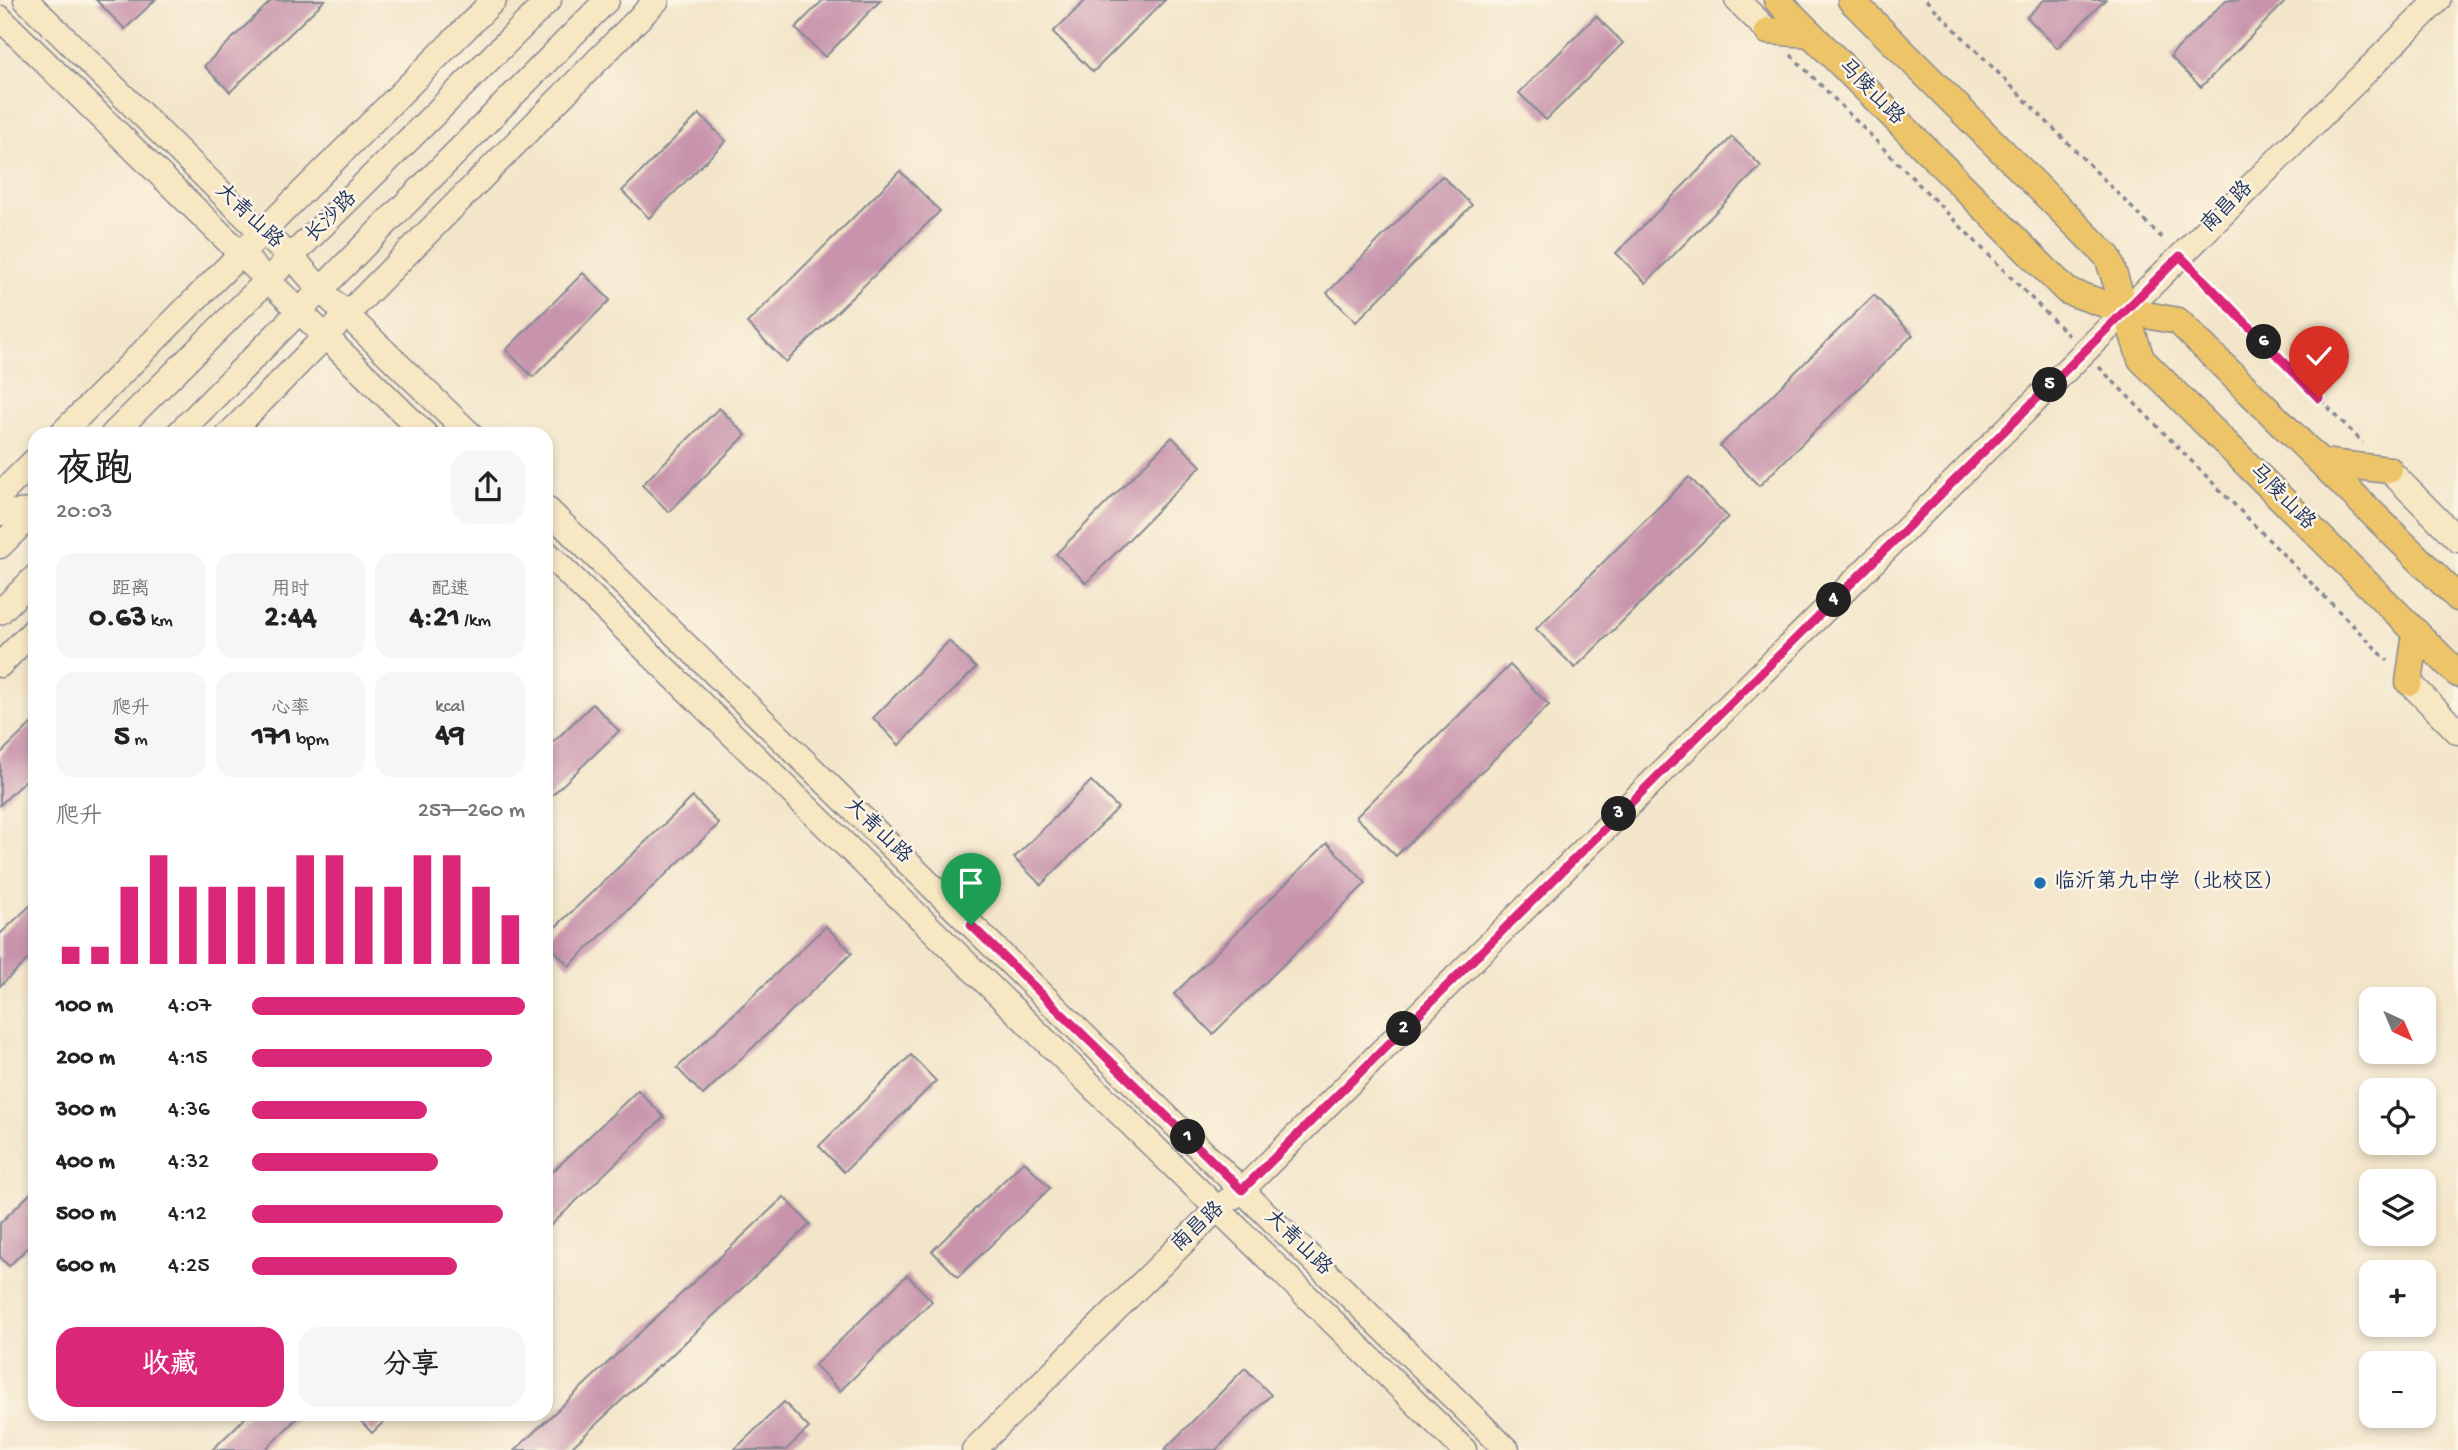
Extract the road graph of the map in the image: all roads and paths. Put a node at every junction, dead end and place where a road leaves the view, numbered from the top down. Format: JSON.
{"nodes":[{"id":1,"x":26,"y":0,"type":"edge"},
{"id":2,"x":494,"y":0,"type":"edge"},
{"id":3,"x":549,"y":0,"type":"edge"},
{"id":4,"x":607,"y":0,"type":"edge"},
{"id":5,"x":657,"y":0,"type":"edge"},
{"id":6,"x":1737,"y":0,"type":"edge"},
{"id":7,"x":1777,"y":0,"type":"edge"},
{"id":8,"x":1926,"y":0,"type":"edge"},
{"id":9,"x":2438,"y":0,"type":"edge"},
{"id":10,"x":1852,"y":1,"type":"edge"},
{"id":11,"x":0,"y":18,"type":"edge"},
{"id":12,"x":1768,"y":32,"type":"joint"},
{"id":13,"x":1811,"y":34,"type":"junction"},
{"id":14,"x":263,"y":234,"type":"junction"},
{"id":15,"x":242,"y":254,"type":"junction"},
{"id":16,"x":2180,"y":256,"type":"junction"},
{"id":17,"x":292,"y":257,"type":"junction"},
{"id":18,"x":269,"y":280,"type":"junction"},
{"id":19,"x":321,"y":290,"type":"junction"},
{"id":20,"x":2125,"y":311,"type":"junction"},
{"id":21,"x":300,"y":312,"type":"junction"},
{"id":22,"x":348,"y":314,"type":"junction"},
{"id":23,"x":326,"y":337,"type":"junction"},
{"id":24,"x":68,"y":427,"type":"edge"},
{"id":25,"x":120,"y":427,"type":"edge"},
{"id":26,"x":185,"y":427,"type":"edge"},
{"id":27,"x":236,"y":427,"type":"edge"},
{"id":28,"x":418,"y":427,"type":"edge"},
{"id":29,"x":463,"y":427,"type":"edge"},
{"id":30,"x":2321,"y":462,"type":"junction"},
{"id":31,"x":28,"y":467,"type":"edge"},
{"id":32,"x":2389,"y":470,"type":"junction"},
{"id":33,"x":0,"y":495,"type":"edge"},
{"id":34,"x":28,"y":511,"type":"edge"},
{"id":35,"x":0,"y":513,"type":"edge"},
{"id":36,"x":553,"y":515,"type":"edge"},
{"id":37,"x":28,"y":518,"type":"edge"},
{"id":38,"x":2458,"y":540,"type":"edge"},
{"id":39,"x":0,"y":546,"type":"edge"},
{"id":40,"x":553,"y":559,"type":"edge"},
{"id":41,"x":28,"y":584,"type":"edge"},
{"id":42,"x":2458,"y":597,"type":"edge"},
{"id":43,"x":0,"y":612,"type":"edge"},
{"id":44,"x":2416,"y":632,"type":"junction"},
{"id":45,"x":28,"y":636,"type":"edge"},
{"id":46,"x":0,"y":665,"type":"edge"},
{"id":47,"x":2458,"y":674,"type":"edge"},
{"id":48,"x":2409,"y":682,"type":"joint"},
{"id":49,"x":2458,"y":732,"type":"edge"},
{"id":50,"x":1242,"y":1190,"type":"junction"},
{"id":51,"x":1218,"y":1208,"type":"junction"},
{"id":52,"x":974,"y":1450,"type":"edge"},
{"id":53,"x":1464,"y":1450,"type":"edge"},
{"id":54,"x":1507,"y":1450,"type":"edge"}],
"edges":[{"from":1,"to":14,"type":"street","name":"大青山路"},
{"from":2,"to":14,"type":"street"},
{"from":3,"to":17,"type":"street","name":"长沙路"},
{"from":4,"to":19,"type":"street","name":"长沙路"},
{"from":5,"to":22,"type":"street"},
{"from":6,"to":12,"type":"street"},
{"from":7,"to":13,"type":"main road","name":"马陵山路"},
{"from":8,"to":16,"type":"path"},
{"from":9,"to":16,"type":"street","name":"南昌路"},
{"from":10,"to":20,"type":"main road","name":"马陵山路"},
{"from":11,"to":15,"type":"street","name":"大青山路"},
{"from":12,"to":13,"type":"main road"},
{"from":13,"to":20,"type":"main road","name":"马陵山路"},
{"from":14,"to":15,"type":"street"},
{"from":14,"to":17,"type":"street","name":"大青山路"},
{"from":15,"to":18,"type":"street","name":"大青山路"},
{"from":15,"to":24,"type":"street"},
{"from":16,"to":20,"type":"street","name":"南昌路"},
{"from":16,"to":32,"type":"path"},
{"from":17,"to":18,"type":"street","name":"长沙路"},
{"from":17,"to":19,"type":"street","name":"大青山路"},
{"from":18,"to":21,"type":"street","name":"大青山路"},
{"from":18,"to":25,"type":"street","name":"长沙路"},
{"from":19,"to":21,"type":"street","name":"长沙路"},
{"from":19,"to":22,"type":"street","name":"大青山路"},
{"from":20,"to":30,"type":"main road","name":"马陵山路"},
{"from":20,"to":44,"type":"main road","name":"马陵山路"},
{"from":20,"to":50,"type":"street","name":"南昌路"},
{"from":21,"to":23,"type":"street","name":"大青山路"},
{"from":21,"to":26,"type":"street","name":"长沙路"},
{"from":22,"to":23,"type":"street"},
{"from":22,"to":29,"type":"street","name":"大青山路"},
{"from":23,"to":27,"type":"street"},
{"from":23,"to":28,"type":"street","name":"大青山路"},
{"from":30,"to":32,"type":"main road"},
{"from":30,"to":42,"type":"main road","name":"马陵山路"},
{"from":31,"to":33,"type":"street"},
{"from":32,"to":38,"type":"street"},
{"from":34,"to":35,"type":"street"},
{"from":36,"to":50,"type":"street","name":"大青山路"},
{"from":37,"to":39,"type":"street"},
{"from":40,"to":51,"type":"street","name":"大青山路"},
{"from":41,"to":43,"type":"street"},
{"from":44,"to":47,"type":"main road","name":"马陵山路"},
{"from":44,"to":48,"type":"main road"},
{"from":45,"to":46,"type":"street"},
{"from":48,"to":49,"type":"street"},
{"from":50,"to":51,"type":"street","name":"南昌路"},
{"from":50,"to":54,"type":"street","name":"大青山路"},
{"from":51,"to":52,"type":"street","name":"南昌路"},
{"from":51,"to":53,"type":"street","name":"大青山路"}]}
